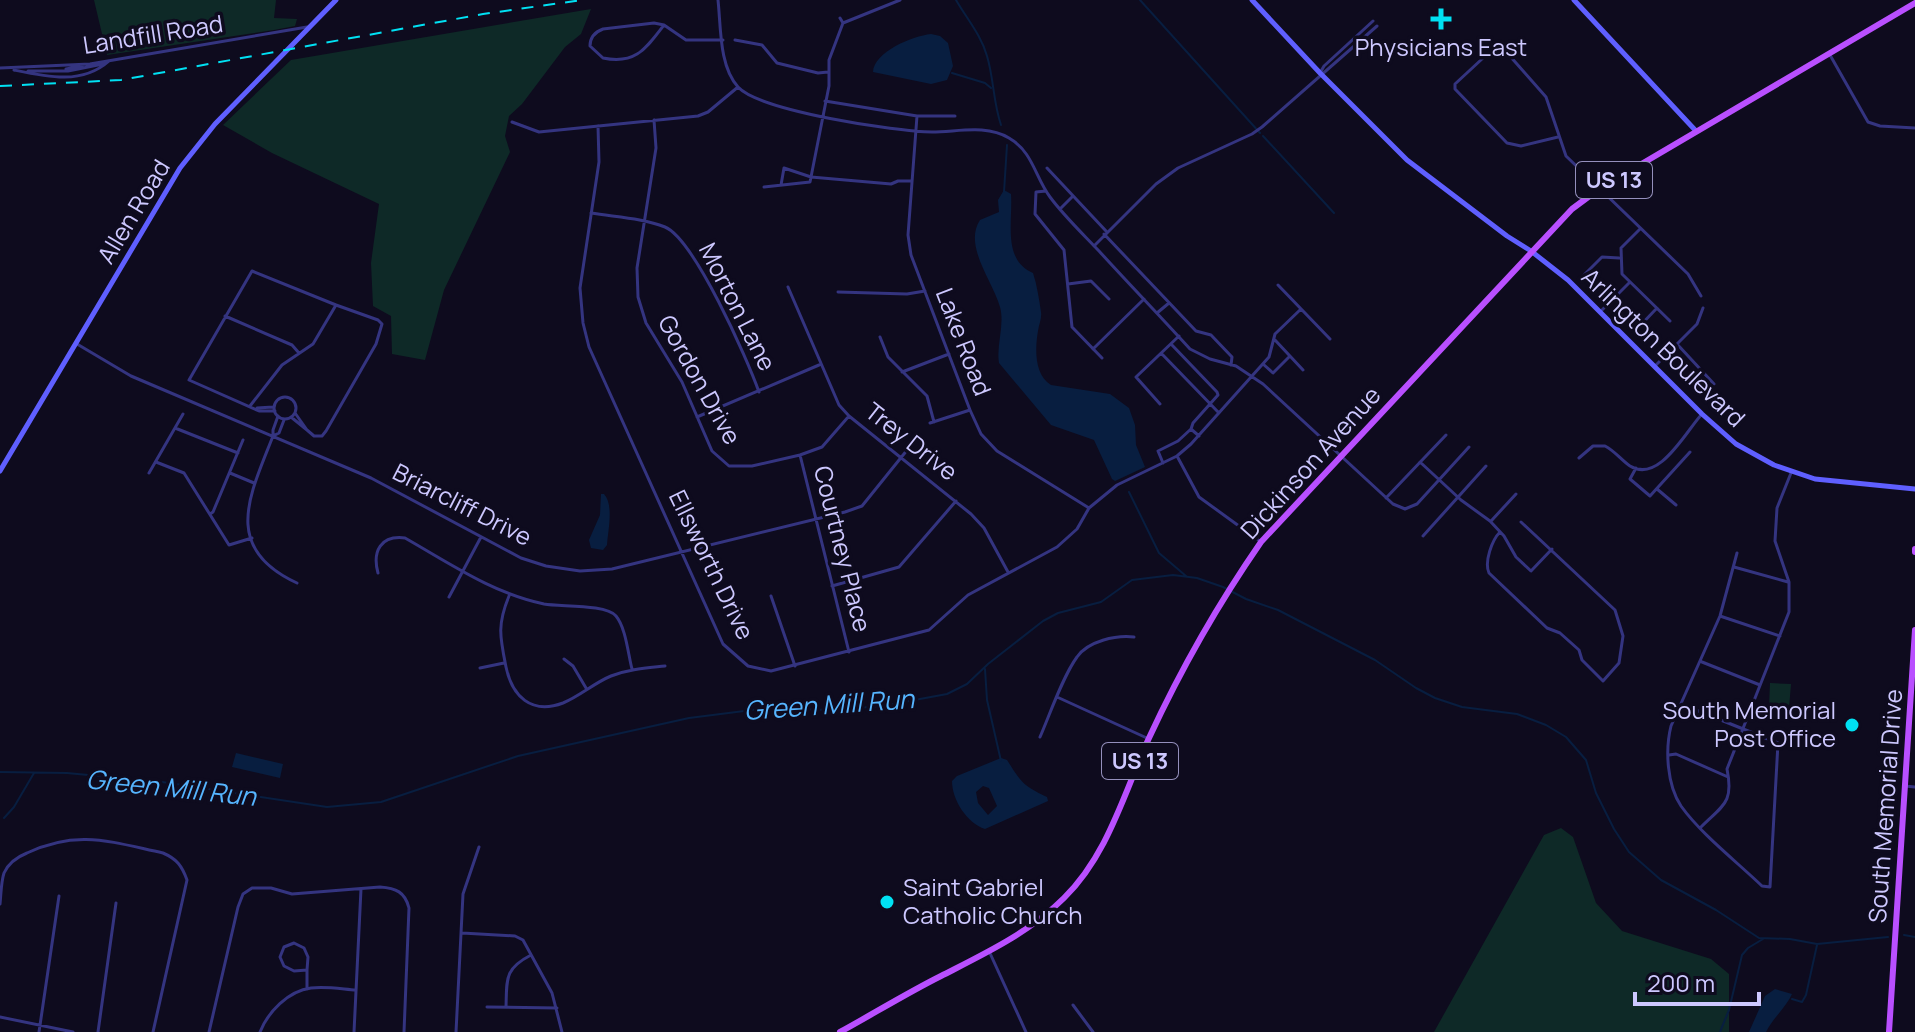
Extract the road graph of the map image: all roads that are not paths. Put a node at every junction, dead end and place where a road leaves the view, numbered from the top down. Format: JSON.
{"nodes":[{"id":1,"x":336,"y":0,"type":"edge"},
{"id":2,"x":718,"y":0,"type":"edge"},
{"id":3,"x":900,"y":0,"type":"edge"},
{"id":4,"x":1252,"y":0,"type":"edge"},
{"id":5,"x":1574,"y":0,"type":"edge"},
{"id":6,"x":1915,"y":3,"type":"edge"},
{"id":7,"x":840,"y":18,"type":"dead end"},
{"id":8,"x":1373,"y":21,"type":"dead end"},
{"id":9,"x":843,"y":23,"type":"junction"},
{"id":10,"x":664,"y":25,"type":"junction"},
{"id":11,"x":310,"y":26,"type":"junction"},
{"id":12,"x":1377,"y":26,"type":"dead end"},
{"id":13,"x":723,"y":40,"type":"junction"},
{"id":14,"x":735,"y":40,"type":"dead end"},
{"id":15,"x":1829,"y":54,"type":"junction"},
{"id":16,"x":107,"y":62,"type":"junction"},
{"id":17,"x":0,"y":68,"type":"edge"},
{"id":18,"x":6,"y":68,"type":"junction"},
{"id":19,"x":20,"y":71,"type":"junction"},
{"id":20,"x":828,"y":72,"type":"junction"},
{"id":21,"x":1320,"y":73,"type":"junction"},
{"id":22,"x":738,"y":87,"type":"junction"},
{"id":23,"x":825,"y":101,"type":"junction"},
{"id":24,"x":822,"y":115,"type":"junction"},
{"id":25,"x":917,"y":116,"type":"junction"},
{"id":26,"x":955,"y":116,"type":"dead end"},
{"id":27,"x":654,"y":120,"type":"junction"},
{"id":28,"x":512,"y":122,"type":"dead end"},
{"id":29,"x":598,"y":126,"type":"junction"},
{"id":30,"x":1915,"y":128,"type":"edge"},
{"id":31,"x":914,"y":131,"type":"junction"},
{"id":32,"x":1696,"y":131,"type":"junction"},
{"id":33,"x":1558,"y":137,"type":"junction"},
{"id":34,"x":1047,"y":168,"type":"dead end"},
{"id":35,"x":811,"y":177,"type":"junction"},
{"id":36,"x":911,"y":181,"type":"junction"},
{"id":37,"x":781,"y":185,"type":"junction"},
{"id":38,"x":764,"y":187,"type":"dead end"},
{"id":39,"x":1599,"y":189,"type":"junction"},
{"id":40,"x":1046,"y":191,"type":"junction"},
{"id":41,"x":1073,"y":196,"type":"junction"},
{"id":42,"x":1060,"y":209,"type":"junction"},
{"id":43,"x":591,"y":213,"type":"junction"},
{"id":44,"x":644,"y":222,"type":"junction"},
{"id":45,"x":1640,"y":229,"type":"junction"},
{"id":46,"x":1105,"y":233,"type":"junction"},
{"id":47,"x":1094,"y":246,"type":"junction"},
{"id":48,"x":1531,"y":251,"type":"junction"},
{"id":49,"x":1621,"y":258,"type":"junction"},
{"id":50,"x":1583,"y":276,"type":"dead end"},
{"id":51,"x":1630,"y":282,"type":"junction"},
{"id":52,"x":1067,"y":284,"type":"junction"},
{"id":53,"x":1278,"y":285,"type":"dead end"},
{"id":54,"x":788,"y":287,"type":"dead end"},
{"id":55,"x":925,"y":291,"type":"junction"},
{"id":56,"x":838,"y":292,"type":"dead end"},
{"id":57,"x":1701,"y":296,"type":"dead end"},
{"id":58,"x":1109,"y":299,"type":"dead end"},
{"id":59,"x":1144,"y":299,"type":"junction"},
{"id":60,"x":1169,"y":303,"type":"junction"},
{"id":61,"x":336,"y":305,"type":"junction"},
{"id":62,"x":1657,"y":308,"type":"junction"},
{"id":63,"x":1703,"y":308,"type":"dead end"},
{"id":64,"x":1301,"y":309,"type":"junction"},
{"id":65,"x":1601,"y":311,"type":"junction"},
{"id":66,"x":1157,"y":313,"type":"junction"},
{"id":67,"x":225,"y":316,"type":"junction"},
{"id":68,"x":1670,"y":321,"type":"dead end"},
{"id":69,"x":1636,"y":330,"type":"dead end"},
{"id":70,"x":1179,"y":336,"type":"junction"},
{"id":71,"x":880,"y":337,"type":"dead end"},
{"id":72,"x":1274,"y":339,"type":"junction"},
{"id":73,"x":1330,"y":339,"type":"dead end"},
{"id":74,"x":77,"y":344,"type":"junction"},
{"id":75,"x":1171,"y":344,"type":"junction"},
{"id":76,"x":1677,"y":344,"type":"junction"},
{"id":77,"x":1093,"y":349,"type":"junction"},
{"id":78,"x":299,"y":353,"type":"junction"},
{"id":79,"x":1161,"y":353,"type":"junction"},
{"id":80,"x":949,"y":354,"type":"junction"},
{"id":81,"x":1290,"y":356,"type":"junction"},
{"id":82,"x":1102,"y":358,"type":"dead end"},
{"id":83,"x":820,"y":364,"type":"junction"},
{"id":84,"x":1263,"y":364,"type":"junction"},
{"id":85,"x":1231,"y":365,"type":"junction"},
{"id":86,"x":1655,"y":366,"type":"junction"},
{"id":87,"x":1303,"y":370,"type":"dead end"},
{"id":88,"x":902,"y":372,"type":"junction"},
{"id":89,"x":1252,"y":376,"type":"junction"},
{"id":90,"x":1714,"y":384,"type":"dead end"},
{"id":91,"x":759,"y":392,"type":"junction"},
{"id":92,"x":1160,"y":404,"type":"dead end"},
{"id":93,"x":1210,"y":404,"type":"junction"},
{"id":94,"x":250,"y":406,"type":"junction"},
{"id":95,"x":274,"y":409,"type":"junction"},
{"id":96,"x":970,"y":410,"type":"junction"},
{"id":97,"x":1219,"y":413,"type":"junction"},
{"id":98,"x":183,"y":414,"type":"dead end"},
{"id":99,"x":1702,"y":414,"type":"junction"},
{"id":100,"x":293,"y":415,"type":"junction"},
{"id":101,"x":278,"y":416,"type":"junction"},
{"id":102,"x":849,"y":416,"type":"junction"},
{"id":103,"x":697,"y":417,"type":"junction"},
{"id":104,"x":285,"y":418,"type":"junction"},
{"id":105,"x":175,"y":428,"type":"junction"},
{"id":106,"x":1191,"y":429,"type":"junction"},
{"id":107,"x":1446,"y":435,"type":"dead end"},
{"id":108,"x":273,"y":436,"type":"junction"},
{"id":109,"x":1199,"y":436,"type":"junction"},
{"id":110,"x":916,"y":439,"type":"dead end"},
{"id":111,"x":243,"y":440,"type":"dead end"},
{"id":112,"x":1469,"y":447,"type":"dead end"},
{"id":113,"x":1690,"y":452,"type":"dead end"},
{"id":114,"x":238,"y":453,"type":"junction"},
{"id":115,"x":800,"y":455,"type":"junction"},
{"id":116,"x":1177,"y":456,"type":"junction"},
{"id":117,"x":902,"y":457,"type":"junction"},
{"id":118,"x":1340,"y":457,"type":"junction"},
{"id":119,"x":1579,"y":458,"type":"dead end"},
{"id":120,"x":1665,"y":461,"type":"junction"},
{"id":121,"x":156,"y":462,"type":"junction"},
{"id":122,"x":1420,"y":462,"type":"junction"},
{"id":123,"x":1163,"y":463,"type":"junction"},
{"id":124,"x":1486,"y":466,"type":"dead end"},
{"id":125,"x":1636,"y":468,"type":"junction"},
{"id":126,"x":1675,"y":469,"type":"junction"},
{"id":127,"x":0,"y":471,"type":"edge"},
{"id":128,"x":149,"y":473,"type":"dead end"},
{"id":129,"x":230,"y":473,"type":"junction"},
{"id":130,"x":1791,"y":473,"type":"junction"},
{"id":131,"x":1439,"y":480,"type":"junction"},
{"id":132,"x":254,"y":483,"type":"junction"},
{"id":133,"x":1657,"y":489,"type":"junction"},
{"id":134,"x":1915,"y":489,"type":"edge"},
{"id":135,"x":1516,"y":494,"type":"dead end"},
{"id":136,"x":1457,"y":496,"type":"junction"},
{"id":137,"x":1386,"y":498,"type":"junction"},
{"id":138,"x":956,"y":500,"type":"junction"},
{"id":139,"x":1676,"y":505,"type":"dead end"},
{"id":140,"x":1089,"y":508,"type":"junction"},
{"id":141,"x":210,"y":514,"type":"junction"},
{"id":142,"x":816,"y":520,"type":"junction"},
{"id":143,"x":1490,"y":521,"type":"junction"},
{"id":144,"x":1521,"y":522,"type":"dead end"},
{"id":145,"x":1500,"y":532,"type":"junction"},
{"id":146,"x":1423,"y":536,"type":"dead end"},
{"id":147,"x":481,"y":537,"type":"junction"},
{"id":148,"x":252,"y":538,"type":"junction"},
{"id":149,"x":1261,"y":542,"type":"junction"},
{"id":150,"x":1552,"y":549,"type":"junction"},
{"id":151,"x":1737,"y":553,"type":"dead end"},
{"id":152,"x":683,"y":554,"type":"junction"},
{"id":153,"x":1734,"y":567,"type":"junction"},
{"id":154,"x":463,"y":571,"type":"junction"},
{"id":155,"x":1008,"y":572,"type":"junction"},
{"id":156,"x":378,"y":573,"type":"dead end"},
{"id":157,"x":1789,"y":582,"type":"junction"},
{"id":158,"x":297,"y":583,"type":"dead end"},
{"id":159,"x":832,"y":586,"type":"junction"},
{"id":160,"x":510,"y":594,"type":"junction"},
{"id":161,"x":771,"y":596,"type":"dead end"},
{"id":162,"x":449,"y":597,"type":"dead end"},
{"id":163,"x":1720,"y":616,"type":"junction"},
{"id":164,"x":1915,"y":630,"type":"edge"},
{"id":165,"x":1780,"y":636,"type":"junction"},
{"id":166,"x":1134,"y":637,"type":"dead end"},
{"id":167,"x":849,"y":652,"type":"junction"},
{"id":168,"x":564,"y":659,"type":"dead end"},
{"id":169,"x":1702,"y":662,"type":"junction"},
{"id":170,"x":505,"y":663,"type":"junction"},
{"id":171,"x":665,"y":666,"type":"dead end"},
{"id":172,"x":795,"y":666,"type":"junction"},
{"id":173,"x":480,"y":668,"type":"dead end"},
{"id":174,"x":632,"y":669,"type":"junction"},
{"id":175,"x":1760,"y":685,"type":"junction"},
{"id":176,"x":586,"y":688,"type":"junction"},
{"id":177,"x":1057,"y":697,"type":"junction"},
{"id":178,"x":1681,"y":704,"type":"junction"},
{"id":179,"x":1743,"y":729,"type":"junction"},
{"id":180,"x":1040,"y":737,"type":"dead end"},
{"id":181,"x":1149,"y":739,"type":"junction"},
{"id":182,"x":1669,"y":755,"type":"junction"},
{"id":183,"x":1729,"y":778,"type":"junction"},
{"id":184,"x":1905,"y":786,"type":"junction"},
{"id":185,"x":1915,"y":787,"type":"edge"},
{"id":186,"x":1701,"y":827,"type":"junction"},
{"id":187,"x":479,"y":847,"type":"dead end"},
{"id":188,"x":361,"y":889,"type":"junction"},
{"id":189,"x":59,"y":896,"type":"dead end"},
{"id":190,"x":116,"y":903,"type":"dead end"},
{"id":191,"x":0,"y":904,"type":"edge"},
{"id":192,"x":462,"y":933,"type":"junction"},
{"id":193,"x":989,"y":951,"type":"junction"},
{"id":194,"x":531,"y":955,"type":"junction"},
{"id":195,"x":307,"y":970,"type":"junction"},
{"id":196,"x":307,"y":989,"type":"junction"},
{"id":197,"x":356,"y":990,"type":"junction"},
{"id":198,"x":1073,"y":1005,"type":"dead end"},
{"id":199,"x":487,"y":1007,"type":"dead end"},
{"id":200,"x":506,"y":1007,"type":"junction"},
{"id":201,"x":557,"y":1008,"type":"junction"},
{"id":202,"x":0,"y":1017,"type":"edge"},
{"id":203,"x":41,"y":1025,"type":"junction"},
{"id":204,"x":39,"y":1032,"type":"edge"},
{"id":205,"x":73,"y":1032,"type":"edge"},
{"id":206,"x":98,"y":1032,"type":"edge"},
{"id":207,"x":153,"y":1032,"type":"edge"},
{"id":208,"x":209,"y":1032,"type":"edge"},
{"id":209,"x":260,"y":1032,"type":"edge"},
{"id":210,"x":354,"y":1032,"type":"edge"},
{"id":211,"x":404,"y":1032,"type":"edge"},
{"id":212,"x":456,"y":1032,"type":"edge"},
{"id":213,"x":562,"y":1032,"type":"edge"},
{"id":214,"x":840,"y":1032,"type":"edge"},
{"id":215,"x":1026,"y":1032,"type":"edge"},
{"id":216,"x":1093,"y":1032,"type":"edge"},
{"id":217,"x":1889,"y":1032,"type":"edge"}],
"edges":[{"from":1,"to":11,"type":"main road","name":"Allen Road"},
{"from":2,"to":13,"type":"street"},
{"from":3,"to":9,"type":"street"},
{"from":4,"to":21,"type":"main road","name":"Arlington Boulevard"},
{"from":5,"to":32,"type":"main road"},
{"from":6,"to":15,"type":"main road","name":"Dickinson Avenue","number":"US 13"},
{"from":7,"to":9,"type":"street"},
{"from":8,"to":21,"type":"street"},
{"from":9,"to":20,"type":"street"},
{"from":10,"to":10,"type":"street"},
{"from":10,"to":13,"type":"street"},
{"from":11,"to":16,"type":"street","name":"Landfill Road"},
{"from":11,"to":74,"type":"main road","name":"Allen Road"},
{"from":12,"to":21,"type":"street"},
{"from":13,"to":22,"type":"street"},
{"from":14,"to":20,"type":"street"},
{"from":15,"to":30,"type":"street"},
{"from":15,"to":32,"type":"main road","name":"Dickinson Avenue","number":"US 13"},
{"from":16,"to":18,"type":"street","name":"Landfill Road"},
{"from":16,"to":19,"type":"street"},
{"from":16,"to":19,"type":"street"},
{"from":17,"to":18,"type":"street","name":"Landfill Road"},
{"from":18,"to":19,"type":"street"},
{"from":20,"to":23,"type":"street"},
{"from":21,"to":46,"type":"street"},
{"from":21,"to":48,"type":"main road","name":"Arlington Boulevard"},
{"from":22,"to":24,"type":"street"},
{"from":22,"to":27,"type":"street"},
{"from":23,"to":24,"type":"street"},
{"from":23,"to":25,"type":"street"},
{"from":24,"to":31,"type":"street"},
{"from":24,"to":35,"type":"street"},
{"from":25,"to":26,"type":"street"},
{"from":25,"to":31,"type":"street","name":"Lake Road"},
{"from":27,"to":29,"type":"street"},
{"from":27,"to":44,"type":"street","name":"Gordon Drive"},
{"from":28,"to":29,"type":"street"},
{"from":29,"to":43,"type":"street","name":"Ellsworth Drive"},
{"from":31,"to":36,"type":"street","name":"Lake Road"},
{"from":31,"to":40,"type":"street"},
{"from":32,"to":39,"type":"main road","name":"Dickinson Avenue","number":"US 13"},
{"from":33,"to":33,"type":"street"},
{"from":33,"to":39,"type":"street"},
{"from":34,"to":41,"type":"street"},
{"from":35,"to":36,"type":"street"},
{"from":35,"to":37,"type":"street"},
{"from":35,"to":37,"type":"street"},
{"from":36,"to":55,"type":"street","name":"Lake Road"},
{"from":37,"to":38,"type":"street"},
{"from":39,"to":45,"type":"street"},
{"from":39,"to":48,"type":"main road","name":"Dickinson Avenue","number":"US 13"},
{"from":40,"to":42,"type":"street"},
{"from":40,"to":52,"type":"street"},
{"from":41,"to":42,"type":"street"},
{"from":41,"to":46,"type":"street"},
{"from":42,"to":47,"type":"street"},
{"from":43,"to":44,"type":"street","name":"Morton Lane"},
{"from":43,"to":152,"type":"street","name":"Ellsworth Drive"},
{"from":44,"to":91,"type":"street","name":"Morton Lane"},
{"from":44,"to":103,"type":"street","name":"Gordon Drive"},
{"from":45,"to":49,"type":"street"},
{"from":45,"to":57,"type":"street"},
{"from":46,"to":47,"type":"street"},
{"from":46,"to":60,"type":"street"},
{"from":47,"to":59,"type":"street"},
{"from":48,"to":65,"type":"main road","name":"Arlington Boulevard"},
{"from":48,"to":118,"type":"main road","name":"Dickinson Avenue","number":"US 13"},
{"from":49,"to":50,"type":"street"},
{"from":49,"to":51,"type":"street"},
{"from":51,"to":62,"type":"street"},
{"from":51,"to":65,"type":"street"},
{"from":52,"to":58,"type":"street"},
{"from":52,"to":77,"type":"street"},
{"from":53,"to":64,"type":"street"},
{"from":54,"to":83,"type":"street","name":"Trey Drive"},
{"from":55,"to":56,"type":"street"},
{"from":55,"to":80,"type":"street","name":"Lake Road"},
{"from":59,"to":66,"type":"street"},
{"from":59,"to":77,"type":"street"},
{"from":60,"to":66,"type":"street"},
{"from":60,"to":85,"type":"street"},
{"from":61,"to":67,"type":"street"},
{"from":61,"to":78,"type":"street"},
{"from":61,"to":100,"type":"street"},
{"from":62,"to":68,"type":"street"},
{"from":62,"to":69,"type":"street"},
{"from":63,"to":76,"type":"street"},
{"from":64,"to":72,"type":"street"},
{"from":64,"to":73,"type":"street"},
{"from":65,"to":86,"type":"main road","name":"Arlington Boulevard"},
{"from":66,"to":70,"type":"street"},
{"from":67,"to":78,"type":"street"},
{"from":67,"to":94,"type":"street"},
{"from":70,"to":75,"type":"street"},
{"from":70,"to":85,"type":"street"},
{"from":71,"to":88,"type":"street"},
{"from":72,"to":81,"type":"street"},
{"from":72,"to":84,"type":"street"},
{"from":74,"to":108,"type":"street","name":"Briarcliff Drive"},
{"from":74,"to":127,"type":"main road","name":"Allen Road"},
{"from":75,"to":79,"type":"street"},
{"from":75,"to":93,"type":"street"},
{"from":76,"to":86,"type":"street"},
{"from":76,"to":90,"type":"street"},
{"from":77,"to":82,"type":"street"},
{"from":78,"to":94,"type":"street"},
{"from":79,"to":92,"type":"street"},
{"from":79,"to":93,"type":"street"},
{"from":80,"to":88,"type":"street"},
{"from":80,"to":96,"type":"street","name":"Lake Road"},
{"from":81,"to":84,"type":"street"},
{"from":81,"to":87,"type":"street"},
{"from":83,"to":91,"type":"street"},
{"from":83,"to":102,"type":"street","name":"Trey Drive"},
{"from":84,"to":89,"type":"street","name":"Ellsworth Drive"},
{"from":85,"to":89,"type":"street"},
{"from":86,"to":99,"type":"main road","name":"Arlington Boulevard"},
{"from":88,"to":96,"type":"street"},
{"from":89,"to":97,"type":"street","name":"Ellsworth Drive"},
{"from":89,"to":118,"type":"street"},
{"from":91,"to":103,"type":"street"},
{"from":93,"to":97,"type":"street"},
{"from":93,"to":106,"type":"street"},
{"from":94,"to":95,"type":"street"},
{"from":95,"to":100,"type":"street"},
{"from":95,"to":101,"type":"street"},
{"from":96,"to":140,"type":"street","name":"Lake Road"},
{"from":97,"to":109,"type":"street","name":"Ellsworth Drive"},
{"from":98,"to":105,"type":"street"},
{"from":99,"to":120,"type":"street"},
{"from":99,"to":130,"type":"main road","name":"Arlington Boulevard"},
{"from":100,"to":104,"type":"street"},
{"from":101,"to":104,"type":"street"},
{"from":101,"to":108,"type":"street"},
{"from":102,"to":115,"type":"street","name":"Gordon Drive"},
{"from":102,"to":117,"type":"street","name":"Trey Drive"},
{"from":103,"to":115,"type":"street","name":"Gordon Drive"},
{"from":104,"to":108,"type":"street"},
{"from":105,"to":114,"type":"street"},
{"from":105,"to":121,"type":"street"},
{"from":106,"to":109,"type":"street"},
{"from":106,"to":123,"type":"street"},
{"from":107,"to":122,"type":"street"},
{"from":108,"to":132,"type":"street"},
{"from":108,"to":147,"type":"street","name":"Briarcliff Drive"},
{"from":109,"to":116,"type":"street","name":"Ellsworth Drive"},
{"from":110,"to":117,"type":"street","name":"Briarcliff Drive"},
{"from":111,"to":114,"type":"street"},
{"from":112,"to":131,"type":"street"},
{"from":113,"to":126,"type":"street"},
{"from":114,"to":129,"type":"street"},
{"from":115,"to":142,"type":"street","name":"Courtney Place"},
{"from":116,"to":123,"type":"street","name":"Ellsworth Drive"},
{"from":116,"to":149,"type":"street"},
{"from":117,"to":138,"type":"street","name":"Trey Drive"},
{"from":117,"to":142,"type":"street","name":"Briarcliff Drive"},
{"from":118,"to":137,"type":"street"},
{"from":118,"to":149,"type":"main road","name":"Dickinson Avenue","number":"US 13"},
{"from":119,"to":125,"type":"street"},
{"from":120,"to":125,"type":"street"},
{"from":120,"to":126,"type":"street"},
{"from":121,"to":128,"type":"street"},
{"from":121,"to":141,"type":"street"},
{"from":122,"to":131,"type":"street"},
{"from":122,"to":137,"type":"street"},
{"from":123,"to":140,"type":"street","name":"Ellsworth Drive"},
{"from":124,"to":136,"type":"street"},
{"from":125,"to":133,"type":"street"},
{"from":126,"to":133,"type":"street"},
{"from":129,"to":132,"type":"street"},
{"from":129,"to":141,"type":"street"},
{"from":130,"to":134,"type":"main road","name":"Arlington Boulevard"},
{"from":130,"to":157,"type":"street"},
{"from":131,"to":136,"type":"street"},
{"from":131,"to":137,"type":"street"},
{"from":132,"to":148,"type":"street"},
{"from":133,"to":139,"type":"street"},
{"from":135,"to":143,"type":"street"},
{"from":136,"to":143,"type":"street"},
{"from":136,"to":146,"type":"street"},
{"from":138,"to":155,"type":"street","name":"Trey Drive"},
{"from":138,"to":159,"type":"street"},
{"from":140,"to":155,"type":"street","name":"Ellsworth Drive"},
{"from":141,"to":148,"type":"street"},
{"from":142,"to":152,"type":"street","name":"Briarcliff Drive"},
{"from":142,"to":159,"type":"street","name":"Courtney Place"},
{"from":143,"to":145,"type":"street"},
{"from":144,"to":150,"type":"street"},
{"from":145,"to":150,"type":"street"},
{"from":145,"to":150,"type":"street"},
{"from":147,"to":152,"type":"street","name":"Briarcliff Drive"},
{"from":147,"to":154,"type":"street"},
{"from":148,"to":158,"type":"street"},
{"from":149,"to":181,"type":"main road","name":"Dickinson Avenue","number":"US 13"},
{"from":151,"to":153,"type":"street"},
{"from":152,"to":172,"type":"street","name":"Ellsworth Drive"},
{"from":153,"to":157,"type":"street"},
{"from":153,"to":163,"type":"street"},
{"from":154,"to":156,"type":"street"},
{"from":154,"to":160,"type":"street"},
{"from":154,"to":162,"type":"street"},
{"from":155,"to":167,"type":"street","name":"Ellsworth Drive"},
{"from":157,"to":165,"type":"street"},
{"from":159,"to":167,"type":"street","name":"Courtney Place"},
{"from":160,"to":170,"type":"street"},
{"from":160,"to":174,"type":"street"},
{"from":161,"to":172,"type":"street"},
{"from":163,"to":165,"type":"street"},
{"from":163,"to":169,"type":"street"},
{"from":164,"to":184,"type":"main road","name":"South Memorial Drive"},
{"from":165,"to":175,"type":"street"},
{"from":166,"to":177,"type":"street"},
{"from":167,"to":172,"type":"street","name":"Ellsworth Drive"},
{"from":168,"to":176,"type":"street"},
{"from":169,"to":175,"type":"street"},
{"from":169,"to":178,"type":"street"},
{"from":170,"to":173,"type":"street"},
{"from":170,"to":176,"type":"street"},
{"from":171,"to":174,"type":"street"},
{"from":174,"to":176,"type":"street"},
{"from":175,"to":179,"type":"street"},
{"from":177,"to":180,"type":"street"},
{"from":177,"to":181,"type":"street"},
{"from":178,"to":179,"type":"street"},
{"from":178,"to":182,"type":"street"},
{"from":179,"to":183,"type":"street"},
{"from":179,"to":186,"type":"street"},
{"from":181,"to":193,"type":"main road","name":"Dickinson Avenue","number":"US 13"},
{"from":182,"to":183,"type":"street"},
{"from":182,"to":186,"type":"street"},
{"from":183,"to":186,"type":"street"},
{"from":184,"to":185,"type":"street"},
{"from":184,"to":217,"type":"main road","name":"South Memorial Drive"},
{"from":187,"to":192,"type":"street"},
{"from":188,"to":197,"type":"street"},
{"from":188,"to":208,"type":"street"},
{"from":188,"to":211,"type":"street"},
{"from":189,"to":203,"type":"street"},
{"from":190,"to":206,"type":"street"},
{"from":191,"to":207,"type":"street"},
{"from":192,"to":194,"type":"street"},
{"from":192,"to":212,"type":"street"},
{"from":193,"to":214,"type":"main road","name":"Dickinson Avenue","number":"US 13"},
{"from":193,"to":215,"type":"street"},
{"from":194,"to":200,"type":"street"},
{"from":194,"to":201,"type":"street"},
{"from":195,"to":195,"type":"street"},
{"from":195,"to":196,"type":"street"},
{"from":196,"to":197,"type":"street"},
{"from":196,"to":209,"type":"street"},
{"from":197,"to":210,"type":"street"},
{"from":198,"to":216,"type":"street"},
{"from":199,"to":200,"type":"street"},
{"from":200,"to":201,"type":"street"},
{"from":201,"to":213,"type":"street"},
{"from":202,"to":203,"type":"street"},
{"from":203,"to":204,"type":"street"},
{"from":203,"to":205,"type":"street"}]}
